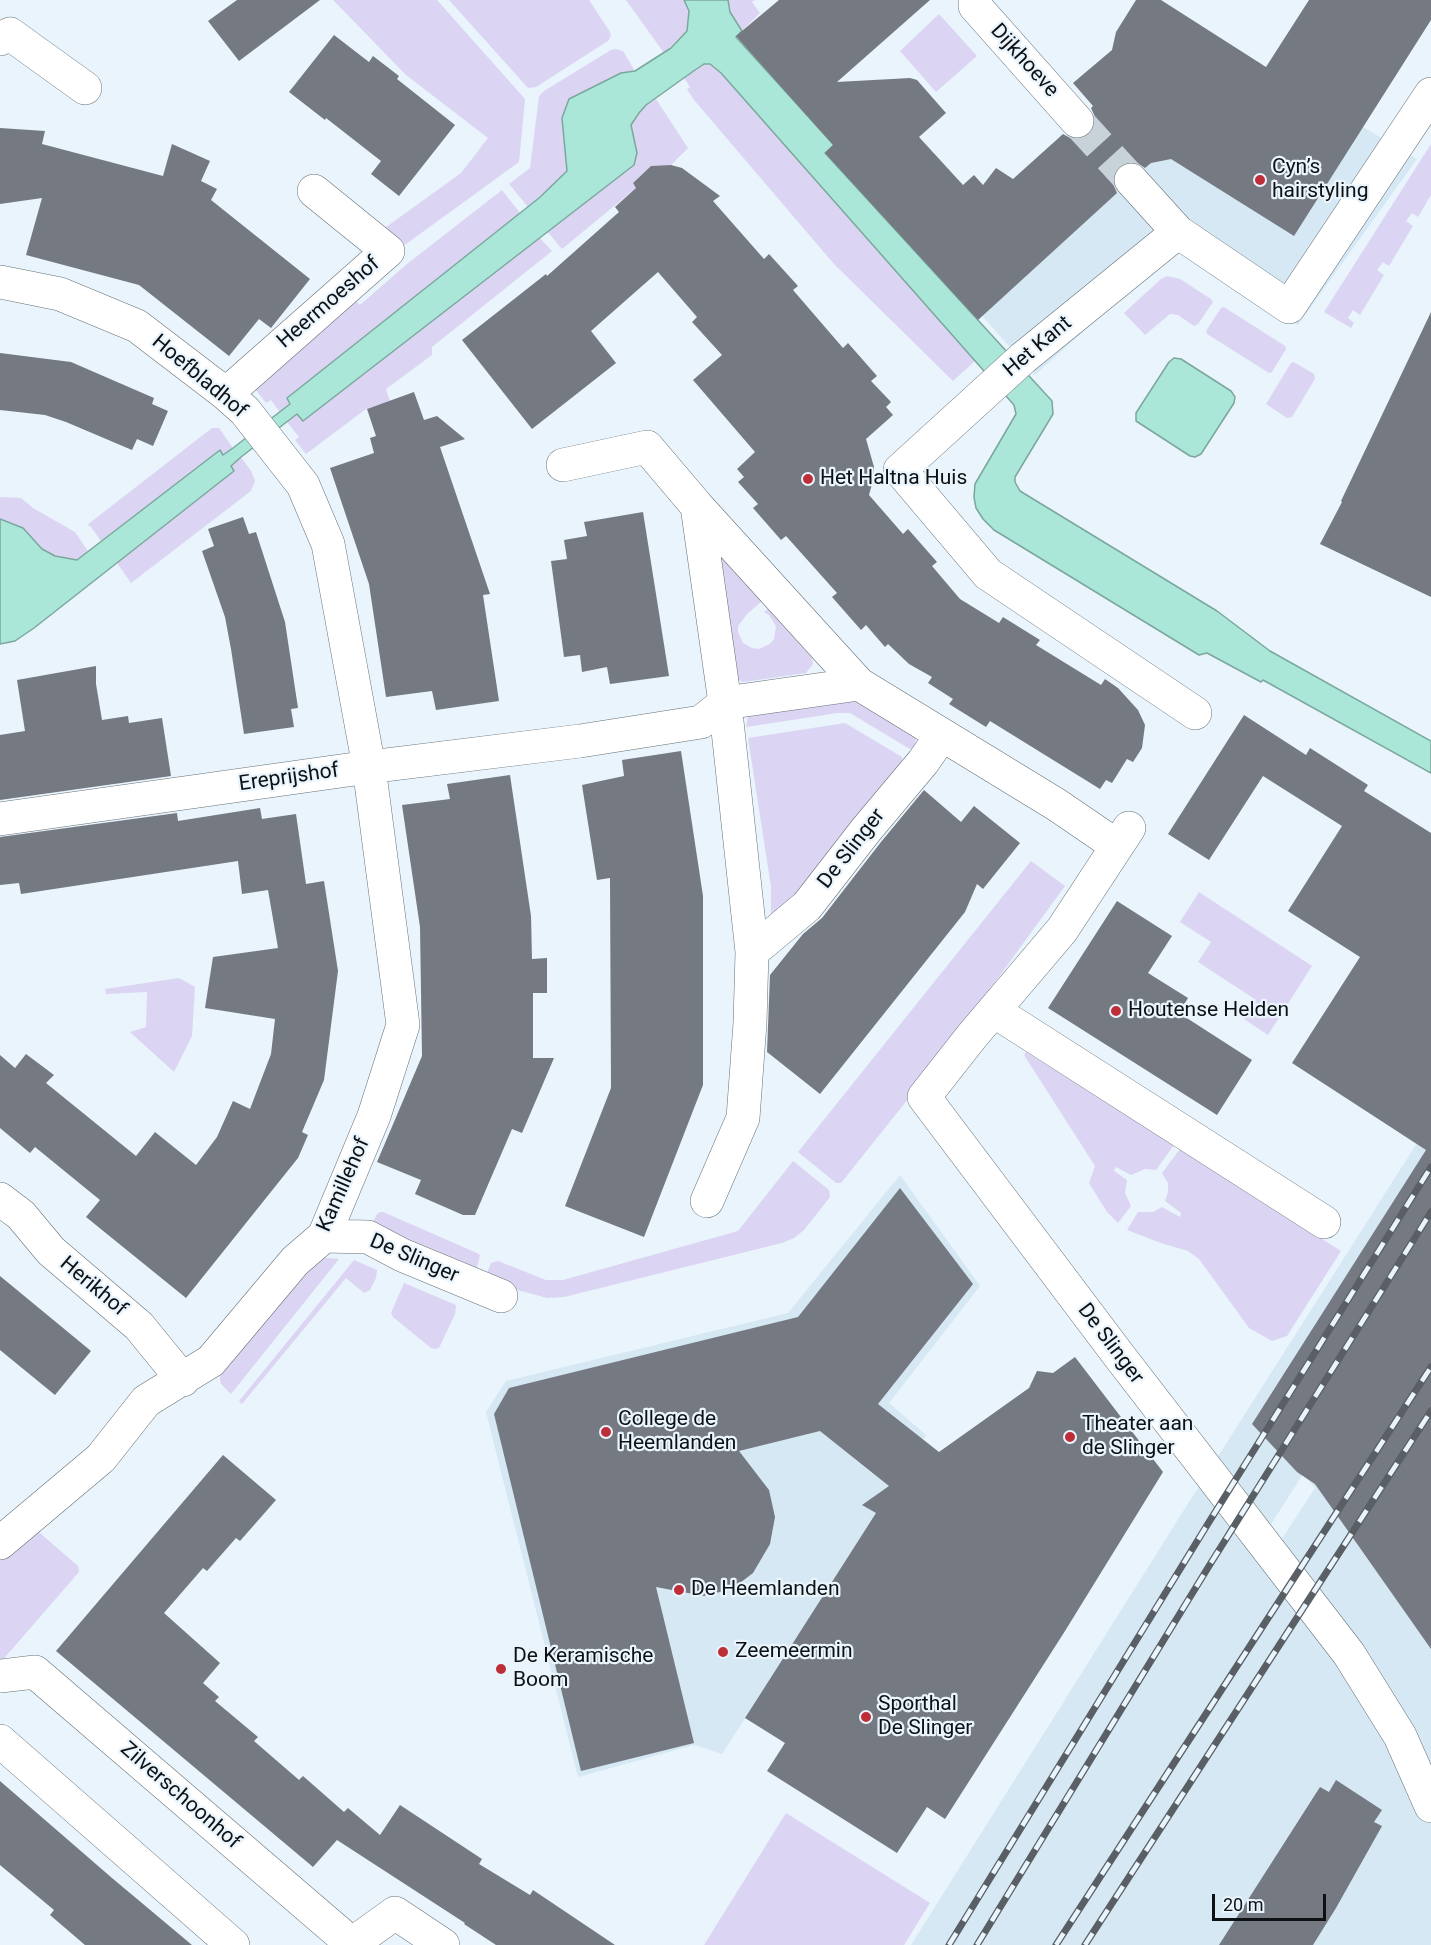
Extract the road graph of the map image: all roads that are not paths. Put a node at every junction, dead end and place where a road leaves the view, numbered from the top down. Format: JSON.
{"nodes":[{"id":1,"x":975,"y":0,"type":"edge"},
{"id":2,"x":3,"y":29,"type":"edge"},
{"id":3,"x":85,"y":88,"type":"dead end"},
{"id":4,"x":1431,"y":93,"type":"edge"},
{"id":5,"x":1077,"y":121,"type":"tunnel mouth"},
{"id":6,"x":1131,"y":180,"type":"tunnel mouth"},
{"id":7,"x":314,"y":191,"type":"dead end"},
{"id":8,"x":1178,"y":232,"type":"junction"},
{"id":9,"x":0,"y":282,"type":"edge"},
{"id":10,"x":236,"y":402,"type":"junction"},
{"id":11,"x":563,"y":465,"type":"dead end"},
{"id":12,"x":697,"y":506,"type":"junction"},
{"id":13,"x":859,"y":684,"type":"junction"},
{"id":14,"x":725,"y":703,"type":"junction"},
{"id":15,"x":1195,"y":713,"type":"dead end"},
{"id":16,"x":942,"y":735,"type":"junction"},
{"id":17,"x":369,"y":767,"type":"junction"},
{"id":18,"x":0,"y":819,"type":"edge"},
{"id":19,"x":752,"y":952,"type":"junction"},
{"id":20,"x":994,"y":1011,"type":"junction"},
{"id":21,"x":0,"y":1199,"type":"edge"},
{"id":22,"x":707,"y":1202,"type":"dead end"},
{"id":23,"x":1324,"y":1222,"type":"dead end"},
{"id":24,"x":324,"y":1236,"type":"junction"},
{"id":25,"x":501,"y":1296,"type":"dead end"},
{"id":26,"x":183,"y":1380,"type":"junction"},
{"id":27,"x":0,"y":1542,"type":"edge"},
{"id":28,"x":0,"y":1676,"type":"edge"},
{"id":29,"x":0,"y":1741,"type":"edge"},
{"id":30,"x":1431,"y":1806,"type":"edge"},
{"id":31,"x":352,"y":1944,"type":"edge"},
{"id":32,"x":233,"y":1945,"type":"edge"},
{"id":33,"x":443,"y":1945,"type":"edge"}],
"edges":[{"from":1,"to":5,"type":"street","name":"Dijkhoeve"},
{"from":2,"to":3,"type":"street"},
{"from":4,"to":8,"type":"street"},
{"from":6,"to":8,"type":"street"},
{"from":7,"to":10,"type":"street","name":"Heermoeshof"},
{"from":8,"to":15,"type":"street","name":"Het Kant"},
{"from":9,"to":10,"type":"street","name":"Hoefbladhof"},
{"from":10,"to":17,"type":"street","name":"Hoefbladhof"},
{"from":11,"to":12,"type":"street","name":"De Slinger"},
{"from":12,"to":13,"type":"street","name":"De Slinger"},
{"from":12,"to":14,"type":"street"},
{"from":13,"to":14,"type":"street"},
{"from":13,"to":16,"type":"street","name":"De Slinger"},
{"from":14,"to":17,"type":"street","name":"Ereprijshof"},
{"from":14,"to":19,"type":"street"},
{"from":16,"to":19,"type":"street","name":"De Slinger"},
{"from":16,"to":20,"type":"street","name":"De Slinger"},
{"from":17,"to":18,"type":"street","name":"Ereprijshof"},
{"from":17,"to":24,"type":"street","name":"Kamillehof"},
{"from":19,"to":22,"type":"street"},
{"from":20,"to":23,"type":"street"},
{"from":20,"to":30,"type":"street","name":"De Slinger"},
{"from":21,"to":26,"type":"street","name":"Herikhof"},
{"from":24,"to":25,"type":"street","name":"De Slinger"},
{"from":24,"to":26,"type":"street","name":"Kamillehof"},
{"from":26,"to":27,"type":"street","name":"Kamillehof"},
{"from":28,"to":31,"type":"street","name":"Zilverschoonhof"},
{"from":29,"to":32,"type":"street"},
{"from":31,"to":33,"type":"street","name":"Zilverschoonhof"}]}
